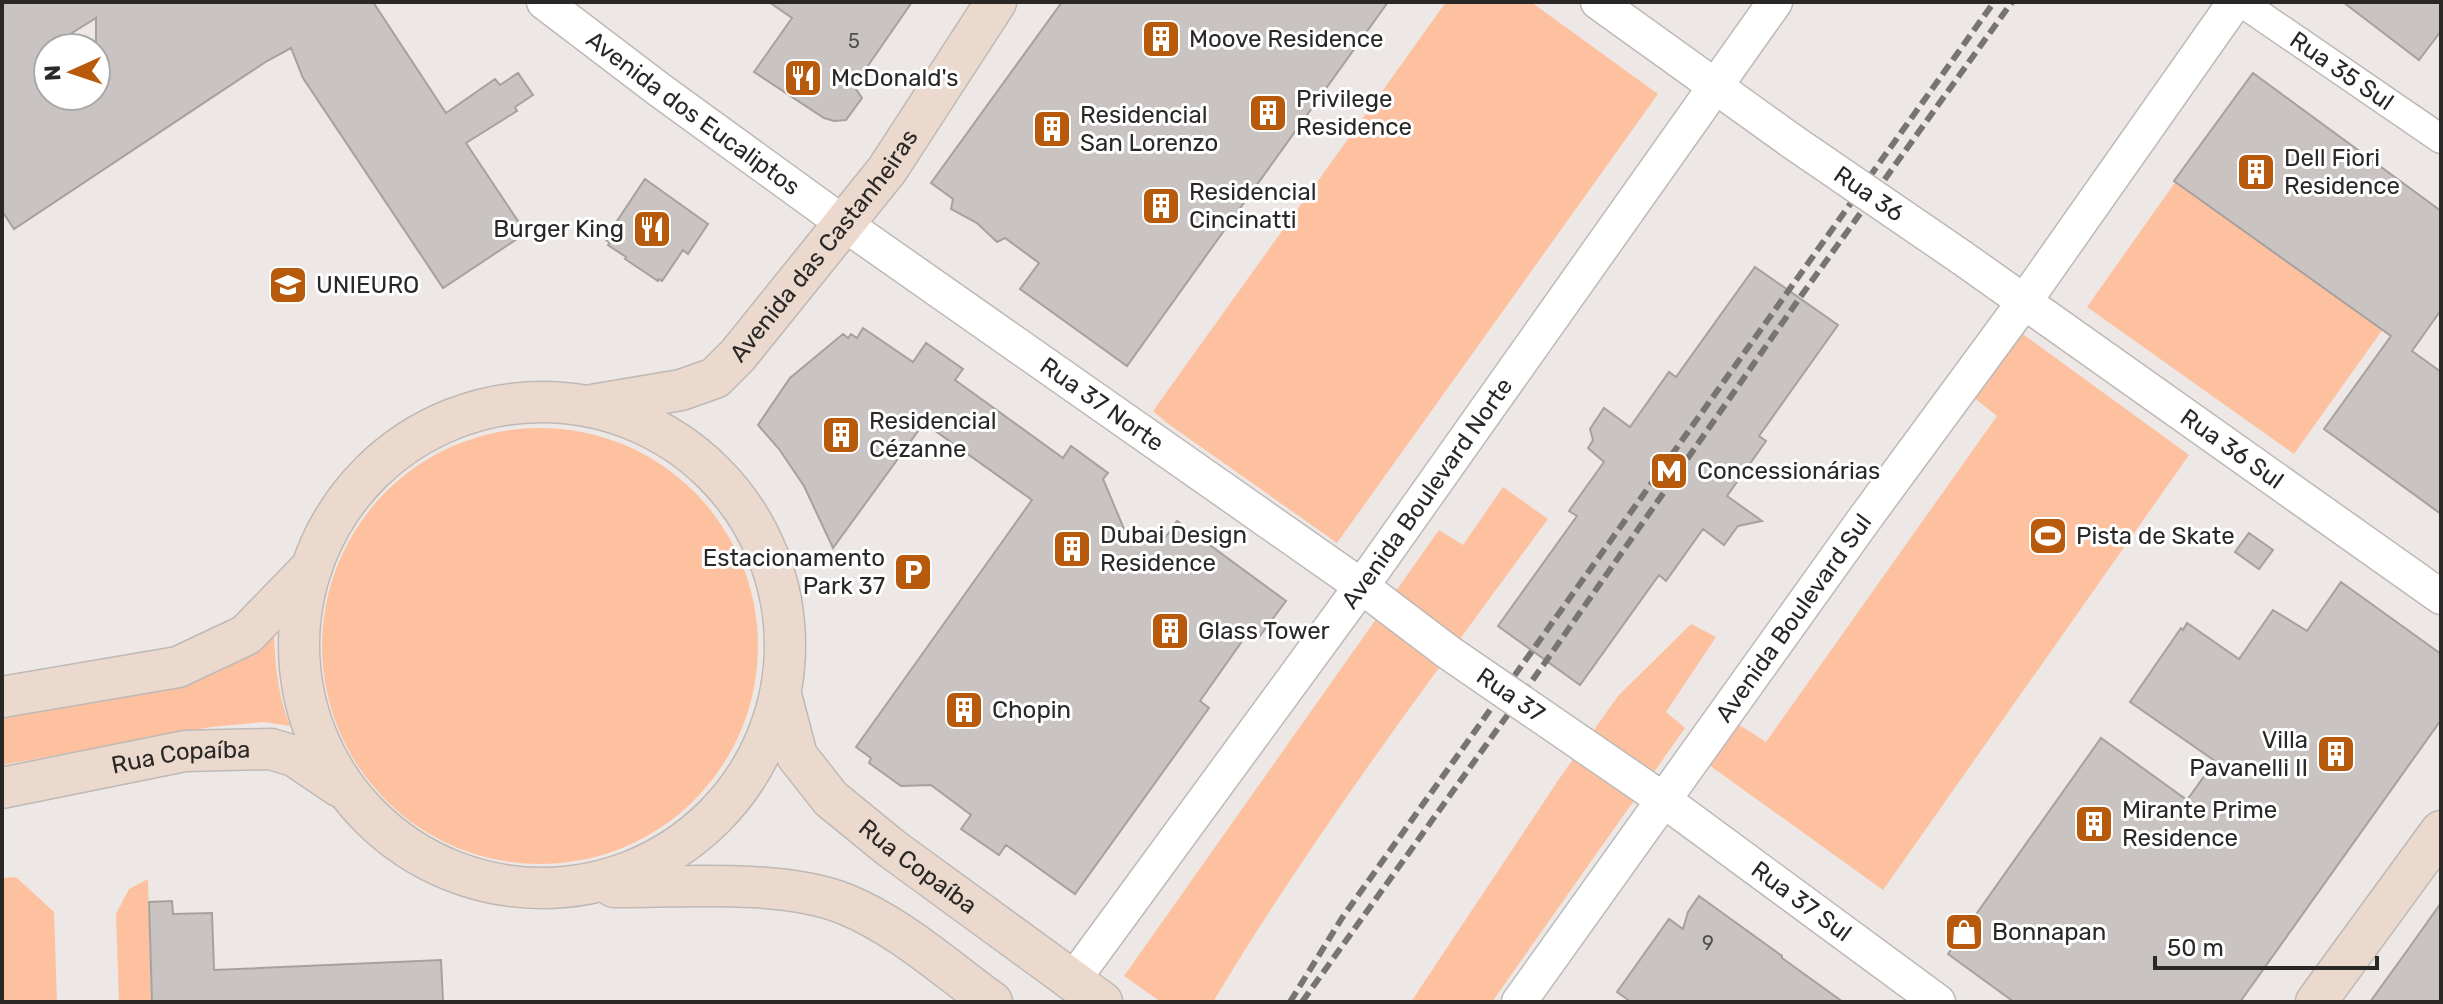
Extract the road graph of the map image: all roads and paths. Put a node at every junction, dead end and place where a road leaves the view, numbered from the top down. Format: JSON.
{"nodes":[{"id":1,"x":544,"y":2,"type":"edge"},
{"id":2,"x":996,"y":2,"type":"edge"},
{"id":3,"x":1598,"y":2,"type":"edge"},
{"id":4,"x":1775,"y":2,"type":"edge"},
{"id":5,"x":2238,"y":2,"type":"edge"},
{"id":6,"x":1716,"y":86,"type":"junction"},
{"id":7,"x":2441,"y":139,"type":"edge"},
{"id":8,"x":843,"y":223,"type":"junction"},
{"id":9,"x":2024,"y":302,"type":"junction"},
{"id":10,"x":592,"y":405,"type":"junction"},
{"id":11,"x":312,"y":567,"type":"junction"},
{"id":12,"x":1361,"y":586,"type":"junction"},
{"id":13,"x":2441,"y":597,"type":"edge"},
{"id":14,"x":781,"y":695,"type":"junction"},
{"id":15,"x":2,"y":697,"type":"edge"},
{"id":16,"x":2,"y":788,"type":"edge"},
{"id":17,"x":349,"y":793,"type":"junction"},
{"id":18,"x":1665,"y":801,"type":"junction"},
{"id":19,"x":2441,"y":831,"type":"edge"},
{"id":20,"x":582,"y":887,"type":"junction"},
{"id":21,"x":1088,"y":991,"type":"edge"},
{"id":22,"x":992,"y":1002,"type":"edge"},
{"id":23,"x":1519,"y":1002,"type":"edge"},
{"id":24,"x":1938,"y":1002,"type":"edge"},
{"id":25,"x":2316,"y":1002,"type":"edge"}],
"edges":[{"from":1,"to":8,"type":"street","name":"Avenida dos Eucaliptos"},
{"from":2,"to":8,"type":"main road","name":"Avenida das Castanheiras"},
{"from":3,"to":6,"type":"street","name":"Rua 36"},
{"from":4,"to":6,"type":"street","name":"Avenida Boulevard Norte"},
{"from":5,"to":7,"type":"street","name":"Rua 35 Sul"},
{"from":5,"to":9,"type":"street","name":"Avenida Boulevard Sul"},
{"from":6,"to":9,"type":"street","name":"Rua 36","bridge":true},
{"from":6,"to":12,"type":"street","name":"Avenida Boulevard Norte"},
{"from":8,"to":10,"type":"main road","name":"Avenida das Castanheiras"},
{"from":8,"to":12,"type":"street","name":"Rua 37 Norte"},
{"from":9,"to":13,"type":"street","name":"Rua 36 Sul"},
{"from":9,"to":18,"type":"street","name":"Avenida Boulevard Sul"},
{"from":10,"to":11,"type":"main road"},
{"from":10,"to":14,"type":"main road"},
{"from":11,"to":15,"type":"main road"},
{"from":11,"to":17,"type":"main road"},
{"from":12,"to":18,"type":"street","name":"Rua 37","bridge":true},
{"from":12,"to":21,"type":"street","name":"Avenida Boulevard Norte"},
{"from":14,"to":20,"type":"main road"},
{"from":14,"to":21,"type":"main road","name":"Rua Copaíba"},
{"from":16,"to":17,"type":"main road","name":"Rua Copaíba"},
{"from":17,"to":20,"type":"main road"},
{"from":18,"to":23,"type":"street","name":"Avenida Boulevard Sul"},
{"from":18,"to":24,"type":"street","name":"Rua 37 Sul"},
{"from":19,"to":25,"type":"main road"},
{"from":20,"to":22,"type":"main road"}]}
